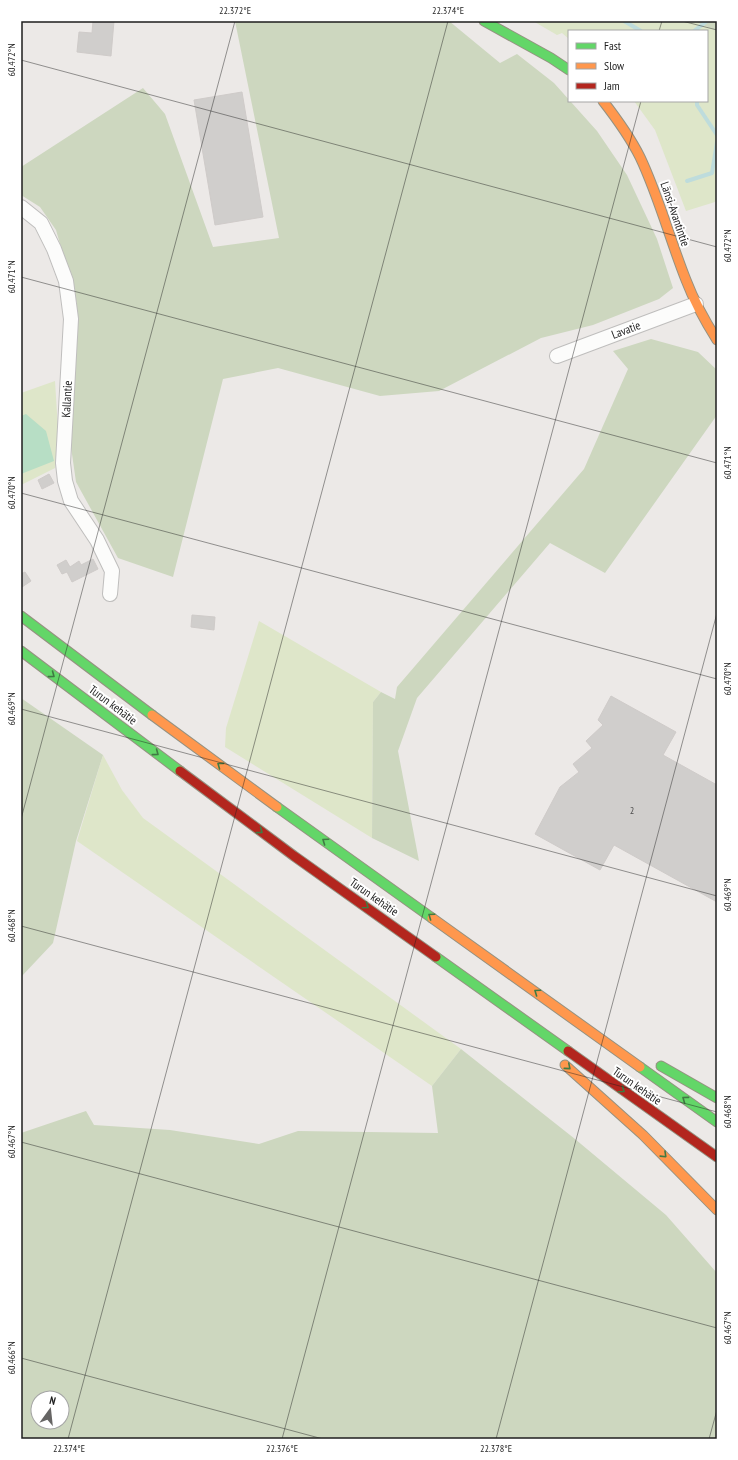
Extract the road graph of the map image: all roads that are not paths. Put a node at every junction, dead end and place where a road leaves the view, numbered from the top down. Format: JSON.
{"nodes":[{"id":1,"x":484,"y":21,"type":"edge"},
{"id":2,"x":568,"y":69,"type":"edge"},
{"id":3,"x":604,"y":102,"type":"edge"},
{"id":4,"x":21,"y":207,"type":"edge"},
{"id":5,"x":696,"y":304,"type":"junction"},
{"id":6,"x":717,"y":340,"type":"edge"},
{"id":7,"x":557,"y":356,"type":"dead end"},
{"id":8,"x":110,"y":594,"type":"dead end"},
{"id":9,"x":21,"y":616,"type":"edge"},
{"id":10,"x":21,"y":651,"type":"edge"},
{"id":11,"x":442,"y":960,"type":"junction"},
{"id":12,"x":568,"y":1014,"type":"junction"},
{"id":13,"x":537,"y":1041,"type":"dead end"},
{"id":14,"x":630,"y":1048,"type":"dead end"},
{"id":15,"x":555,"y":1056,"type":"dead end"},
{"id":16,"x":655,"y":1062,"type":"dead end"},
{"id":17,"x":717,"y":1098,"type":"edge"},
{"id":18,"x":717,"y":1122,"type":"edge"},
{"id":19,"x":717,"y":1157,"type":"edge"},
{"id":20,"x":717,"y":1210,"type":"edge"}],
"edges":[{"from":1,"to":2,"type":"main road"},
{"from":3,"to":5,"type":"main road","name":"Länsi-Avantintie"},
{"from":4,"to":8,"type":"street","name":"Kallantie"},
{"from":5,"to":6,"type":"main road","name":"Länsi-Avantintie"},
{"from":5,"to":7,"type":"street","name":"Lavatie"},
{"from":12,"to":9,"type":"main road","name":"Turun kehätie","one_way":true},
{"from":10,"to":11,"type":"main road","name":"Turun kehätie","one_way":true},
{"from":11,"to":13,"type":"main road"},
{"from":11,"to":19,"type":"main road","name":"Turun kehätie","one_way":true},
{"from":12,"to":14,"type":"main road"},
{"from":18,"to":12,"type":"main road","name":"Turun kehätie","one_way":true},
{"from":15,"to":20,"type":"main road","one_way":true},
{"from":16,"to":17,"type":"main road"}]}
